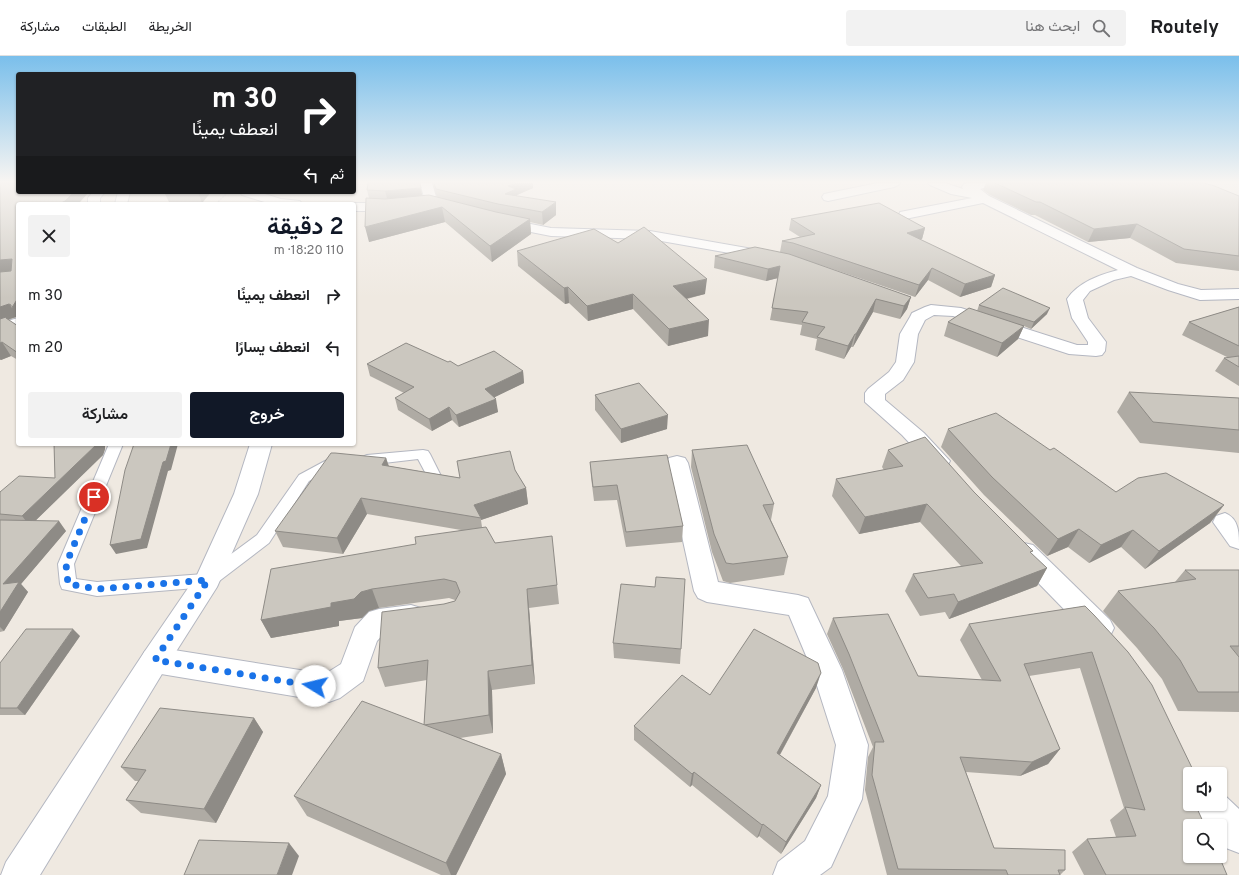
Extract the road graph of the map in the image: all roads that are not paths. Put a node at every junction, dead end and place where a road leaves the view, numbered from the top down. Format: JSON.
{"nodes":[{"id":1,"x":496,"y":221,"type":"edge"},
{"id":2,"x":1030,"y":221,"type":"edge"},
{"id":3,"x":782,"y":259,"type":"edge"},
{"id":4,"x":1132,"y":271,"type":"junction"},
{"id":5,"x":1239,"y":294,"type":"edge"},
{"id":6,"x":16,"y":324,"type":"edge"},
{"id":7,"x":0,"y":328,"type":"edge"},
{"id":8,"x":115,"y":446,"type":"edge"},
{"id":9,"x":260,"y":446,"type":"edge"},
{"id":10,"x":677,"y":463,"type":"dead end"},
{"id":11,"x":950,"y":474,"type":"edge"},
{"id":12,"x":438,"y":484,"type":"edge"},
{"id":13,"x":1013,"y":540,"type":"edge"},
{"id":14,"x":208,"y":580,"type":"junction"},
{"id":15,"x":434,"y":612,"type":"edge"},
{"id":16,"x":1115,"y":646,"type":"edge"},
{"id":17,"x":155,"y":660,"type":"junction"},
{"id":18,"x":1216,"y":811,"type":"edge"},
{"id":19,"x":1239,"y":836,"type":"edge"},
{"id":20,"x":19,"y":875,"type":"edge"},
{"id":21,"x":791,"y":875,"type":"edge"}],
"edges":[{"from":1,"to":3,"type":"street"},
{"from":2,"to":4,"type":"street"},
{"from":4,"to":5,"type":"street"},
{"from":4,"to":11,"type":"street"},
{"from":6,"to":7,"type":"street"},
{"from":8,"to":14,"type":"lane"},
{"from":9,"to":14,"type":"street"},
{"from":10,"to":21,"type":"street"},
{"from":12,"to":14,"type":"lane"},
{"from":13,"to":16,"type":"street"},
{"from":14,"to":17,"type":"street"},
{"from":15,"to":17,"type":"street"},
{"from":17,"to":20,"type":"street"},
{"from":18,"to":19,"type":"street"}]}
